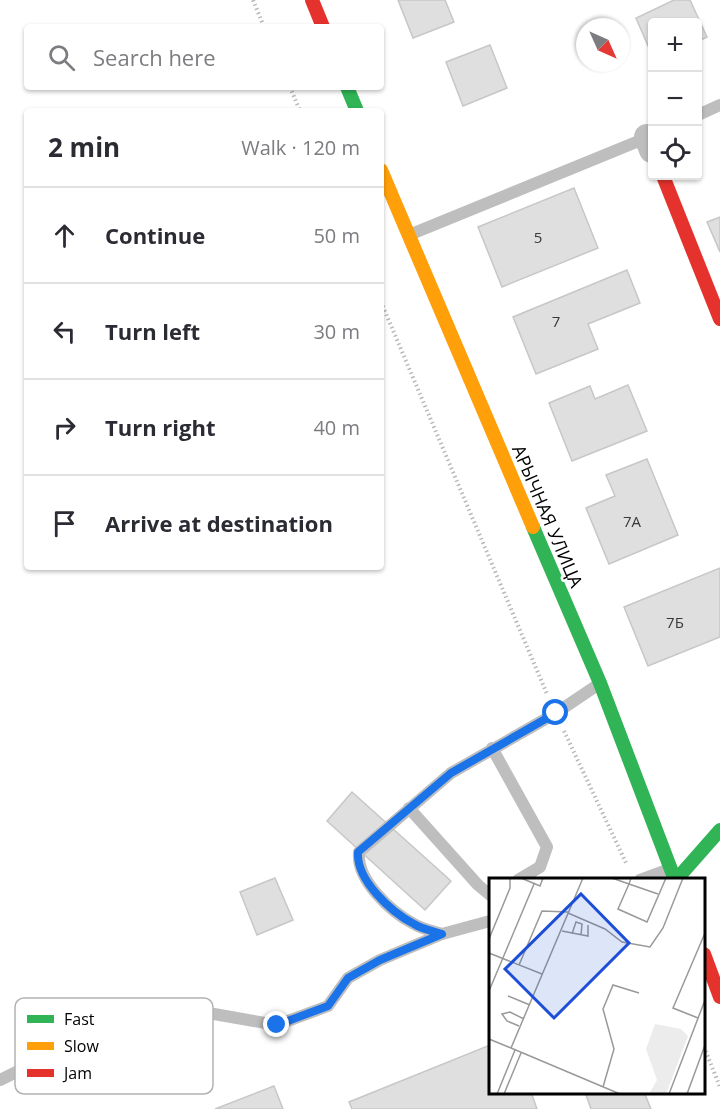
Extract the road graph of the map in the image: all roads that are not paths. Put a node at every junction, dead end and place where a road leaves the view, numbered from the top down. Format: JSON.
{"nodes":[{"id":1,"x":312,"y":0,"type":"edge"},
{"id":2,"x":322,"y":24,"type":"edge"},
{"id":3,"x":348,"y":90,"type":"edge"},
{"id":4,"x":720,"y":105,"type":"edge"},
{"id":5,"x":356,"y":108,"type":"edge"},
{"id":6,"x":702,"y":113,"type":"edge"},
{"id":7,"x":648,"y":142,"type":"edge"},
{"id":8,"x":384,"y":177,"type":"edge"},
{"id":9,"x":665,"y":180,"type":"edge"},
{"id":10,"x":408,"y":236,"type":"junction"},
{"id":11,"x":720,"y":319,"type":"edge"},
{"id":12,"x":600,"y":683,"type":"junction"},
{"id":13,"x":492,"y":748,"type":"junction"},
{"id":14,"x":409,"y":808,"type":"junction"},
{"id":15,"x":720,"y":830,"type":"edge"},
{"id":16,"x":674,"y":876,"type":"edge"},
{"id":17,"x":520,"y":878,"type":"edge"},
{"id":18,"x":651,"y":878,"type":"edge"},
{"id":19,"x":489,"y":894,"type":"edge"},
{"id":20,"x":489,"y":921,"type":"edge"},
{"id":21,"x":442,"y":934,"type":"junction"},
{"id":22,"x":705,"y":957,"type":"edge"},
{"id":23,"x":720,"y":997,"type":"edge"},
{"id":24,"x":213,"y":1014,"type":"edge"},
{"id":25,"x":15,"y":1073,"type":"edge"},
{"id":26,"x":0,"y":1080,"type":"edge"}],
"edges":[{"from":1,"to":2,"type":"main road"},
{"from":3,"to":5,"type":"main road"},
{"from":4,"to":6,"type":"lane"},
{"from":7,"to":10,"type":"lane"},
{"from":8,"to":10,"type":"main road","name":"АРЫЧНАЯ УЛИЦА"},
{"from":9,"to":11,"type":"main road"},
{"from":10,"to":12,"type":"main road","name":"АРЫЧНАЯ УЛИЦА"},
{"from":12,"to":13,"type":"lane"},
{"from":12,"to":16,"type":"main road","name":"АРЫЧНАЯ УЛИЦА"},
{"from":13,"to":14,"type":"lane"},
{"from":13,"to":17,"type":"lane"},
{"from":14,"to":19,"type":"lane"},
{"from":14,"to":21,"type":"lane"},
{"from":15,"to":16,"type":"main road"},
{"from":16,"to":18,"type":"lane"},
{"from":20,"to":21,"type":"lane"},
{"from":21,"to":24,"type":"lane"},
{"from":22,"to":23,"type":"main road"},
{"from":25,"to":26,"type":"lane"}]}
